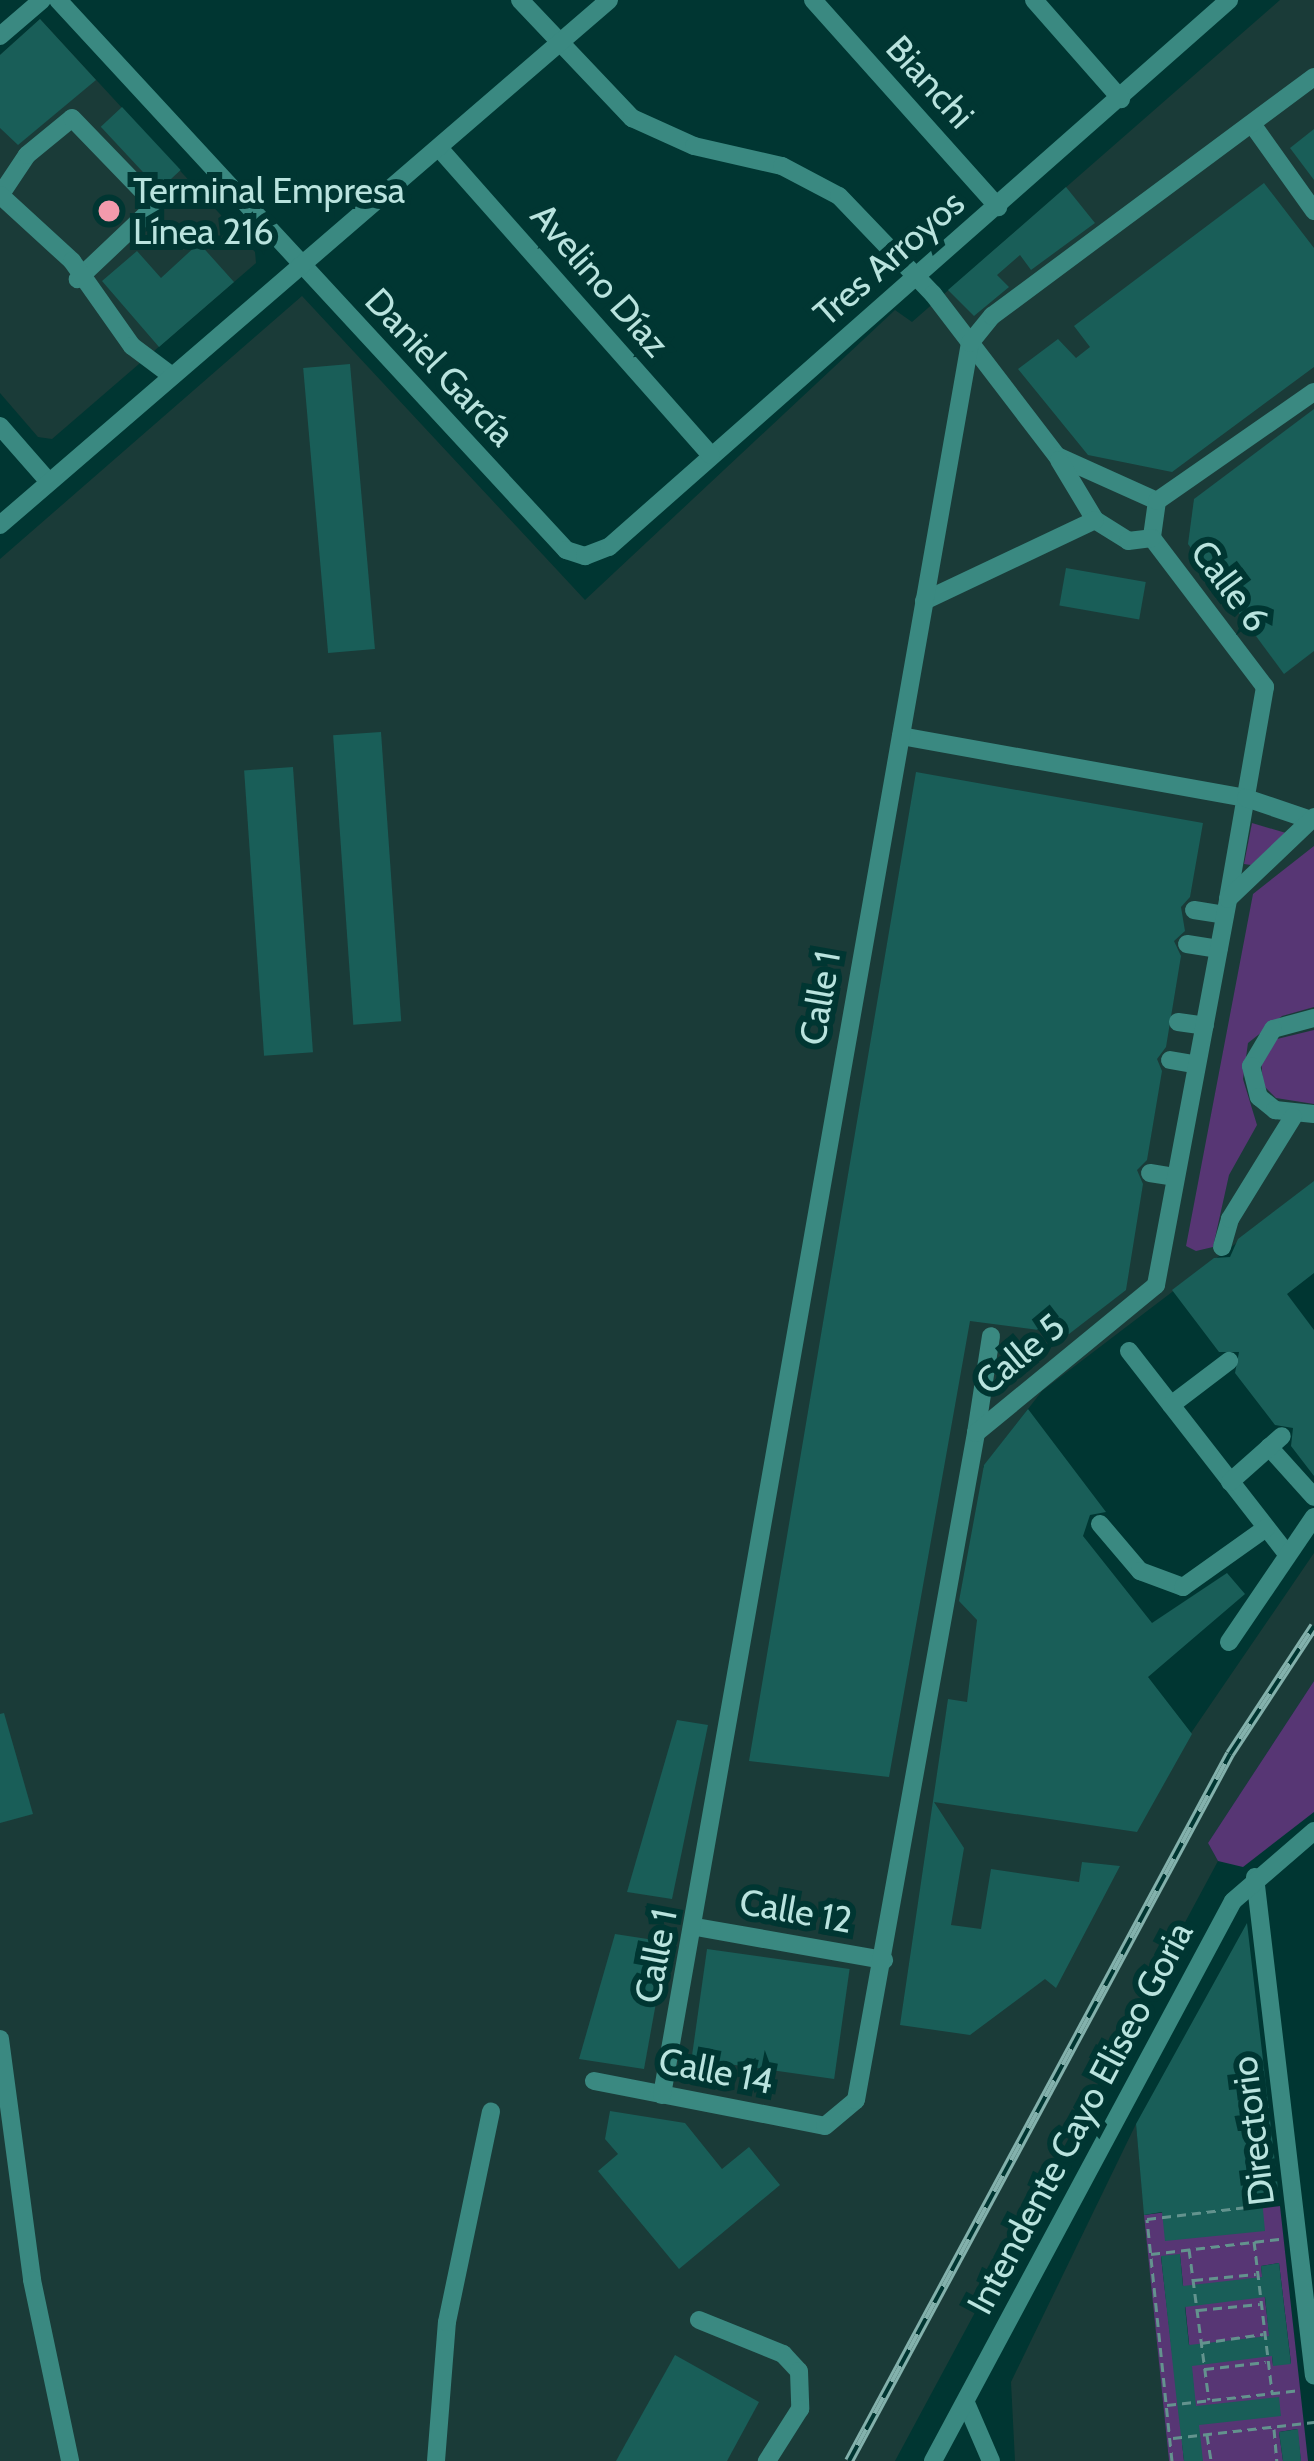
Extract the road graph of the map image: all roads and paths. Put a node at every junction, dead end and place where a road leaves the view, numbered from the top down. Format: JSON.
{"nodes":[{"id":1,"x":42,"y":0,"type":"edge"},
{"id":2,"x":58,"y":0,"type":"edge"},
{"id":3,"x":520,"y":0,"type":"edge"},
{"id":4,"x":609,"y":0,"type":"edge"},
{"id":5,"x":813,"y":0,"type":"edge"},
{"id":6,"x":1034,"y":0,"type":"edge"},
{"id":7,"x":1229,"y":0,"type":"edge"},
{"id":8,"x":0,"y":36,"type":"edge"},
{"id":9,"x":558,"y":45,"type":"junction"},
{"id":10,"x":1314,"y":77,"type":"edge"},
{"id":11,"x":1121,"y":99,"type":"junction"},
{"id":12,"x":1252,"y":124,"type":"junction"},
{"id":13,"x":440,"y":148,"type":"junction"},
{"id":14,"x":1,"y":193,"type":"edge"},
{"id":15,"x":998,"y":207,"type":"junction"},
{"id":16,"x":1314,"y":212,"type":"edge"},
{"id":17,"x":302,"y":266,"type":"junction"},
{"id":18,"x":918,"y":278,"type":"junction"},
{"id":19,"x":78,"y":279,"type":"junction"},
{"id":20,"x":970,"y":344,"type":"junction"},
{"id":21,"x":172,"y":376,"type":"junction"},
{"id":22,"x":1314,"y":392,"type":"edge"},
{"id":23,"x":0,"y":426,"type":"edge"},
{"id":24,"x":711,"y":455,"type":"junction"},
{"id":25,"x":1057,"y":456,"type":"junction"},
{"id":26,"x":49,"y":482,"type":"junction"},
{"id":27,"x":1157,"y":501,"type":"junction"},
{"id":28,"x":1095,"y":520,"type":"junction"},
{"id":29,"x":0,"y":525,"type":"edge"},
{"id":30,"x":1152,"y":538,"type":"junction"},
{"id":31,"x":585,"y":556,"type":"joint"},
{"id":32,"x":924,"y":602,"type":"junction"},
{"id":33,"x":901,"y":736,"type":"junction"},
{"id":34,"x":1246,"y":798,"type":"junction"},
{"id":35,"x":1312,"y":819,"type":"edge"},
{"id":36,"x":1227,"y":907,"type":"junction"},
{"id":37,"x":1194,"y":910,"type":"dead end"},
{"id":38,"x":1187,"y":944,"type":"dead end"},
{"id":39,"x":1219,"y":949,"type":"junction"},
{"id":40,"x":1314,"y":1018,"type":"edge"},
{"id":41,"x":1178,"y":1022,"type":"dead end"},
{"id":42,"x":1204,"y":1026,"type":"junction"},
{"id":43,"x":1170,"y":1060,"type":"dead end"},
{"id":44,"x":1197,"y":1065,"type":"junction"},
{"id":45,"x":1314,"y":1114,"type":"edge"},
{"id":46,"x":1293,"y":1117,"type":"junction"},
{"id":47,"x":1150,"y":1173,"type":"dead end"},
{"id":48,"x":1176,"y":1177,"type":"junction"},
{"id":49,"x":1222,"y":1247,"type":"dead end"},
{"id":50,"x":991,"y":1336,"type":"dead end"},
{"id":51,"x":1047,"y":1344,"type":"dead end"},
{"id":52,"x":1129,"y":1351,"type":"dead end"},
{"id":53,"x":1229,"y":1360,"type":"dead end"},
{"id":54,"x":1059,"y":1363,"type":"junction"},
{"id":55,"x":1171,"y":1405,"type":"junction"},
{"id":56,"x":976,"y":1433,"type":"junction"},
{"id":57,"x":1230,"y":1482,"type":"junction"},
{"id":58,"x":1314,"y":1497,"type":"edge"},
{"id":59,"x":1314,"y":1517,"type":"edge"},
{"id":60,"x":1100,"y":1524,"type":"dead end"},
{"id":61,"x":1266,"y":1528,"type":"junction"},
{"id":62,"x":1286,"y":1553,"type":"junction"},
{"id":63,"x":1229,"y":1642,"type":"dead end"},
{"id":64,"x":1314,"y":1831,"type":"edge"},
{"id":65,"x":1255,"y":1877,"type":"junction"},
{"id":66,"x":696,"y":1927,"type":"junction"},
{"id":67,"x":884,"y":1960,"type":"junction"},
{"id":68,"x":0,"y":2038,"type":"edge"},
{"id":69,"x":594,"y":2080,"type":"dead end"},
{"id":70,"x":662,"y":2095,"type":"junction"},
{"id":71,"x":491,"y":2112,"type":"dead end"},
{"id":72,"x":825,"y":2126,"type":"joint"},
{"id":73,"x":1314,"y":2162,"type":"edge"},
{"id":74,"x":1290,"y":2164,"type":"junction"},
{"id":75,"x":1295,"y":2201,"type":"junction"},
{"id":76,"x":1298,"y":2236,"type":"junction"},
{"id":77,"x":1254,"y":2241,"type":"junction"},
{"id":78,"x":1189,"y":2249,"type":"junction"},
{"id":79,"x":1150,"y":2254,"type":"junction"},
{"id":80,"x":1258,"y":2274,"type":"junction"},
{"id":81,"x":1193,"y":2281,"type":"junction"},
{"id":82,"x":1262,"y":2304,"type":"junction"},
{"id":83,"x":1197,"y":2310,"type":"junction"},
{"id":84,"x":699,"y":2320,"type":"dead end"},
{"id":85,"x":1265,"y":2333,"type":"junction"},
{"id":86,"x":1202,"y":2343,"type":"junction"},
{"id":87,"x":1268,"y":2362,"type":"junction"},
{"id":88,"x":1204,"y":2369,"type":"junction"},
{"id":89,"x":1314,"y":2376,"type":"edge"},
{"id":90,"x":1314,"y":2389,"type":"edge"},
{"id":91,"x":1272,"y":2393,"type":"junction"},
{"id":92,"x":1208,"y":2400,"type":"junction"},
{"id":93,"x":965,"y":2402,"type":"junction"},
{"id":94,"x":1166,"y":2405,"type":"junction"},
{"id":95,"x":1314,"y":2422,"type":"edge"},
{"id":96,"x":1274,"y":2427,"type":"junction"},
{"id":97,"x":1207,"y":2434,"type":"junction"},
{"id":98,"x":1170,"y":2438,"type":"junction"},
{"id":99,"x":70,"y":2461,"type":"edge"},
{"id":100,"x":436,"y":2461,"type":"edge"},
{"id":101,"x":767,"y":2461,"type":"edge"},
{"id":102,"x":933,"y":2461,"type":"edge"},
{"id":103,"x":991,"y":2461,"type":"edge"},
{"id":104,"x":1172,"y":2461,"type":"edge"},
{"id":105,"x":1210,"y":2461,"type":"edge"},
{"id":106,"x":1277,"y":2461,"type":"edge"}],
"edges":[{"from":1,"to":8,"type":"street"},
{"from":2,"to":17,"type":"street","name":"Daniel García"},
{"from":3,"to":9,"type":"street"},
{"from":4,"to":9,"type":"street"},
{"from":5,"to":15,"type":"street","name":"Bianchi"},
{"from":6,"to":11,"type":"street"},
{"from":7,"to":11,"type":"street","name":"Tres Arroyos"},
{"from":9,"to":13,"type":"street"},
{"from":9,"to":18,"type":"street"},
{"from":10,"to":12,"type":"street"},
{"from":11,"to":15,"type":"street","name":"Tres Arroyos"},
{"from":12,"to":16,"type":"street"},
{"from":12,"to":20,"type":"street"},
{"from":13,"to":17,"type":"street"},
{"from":13,"to":24,"type":"street","name":"Avelino Díaz"},
{"from":14,"to":19,"type":"street"},
{"from":14,"to":19,"type":"street"},
{"from":15,"to":18,"type":"street","name":"Tres Arroyos"},
{"from":17,"to":21,"type":"street"},
{"from":17,"to":31,"type":"street","name":"Daniel García"},
{"from":18,"to":20,"type":"street"},
{"from":18,"to":24,"type":"street","name":"Tres Arroyos"},
{"from":19,"to":21,"type":"street"},
{"from":20,"to":25,"type":"street"},
{"from":20,"to":32,"type":"street","name":"Calle 1"},
{"from":21,"to":26,"type":"street"},
{"from":22,"to":27,"type":"street"},
{"from":23,"to":26,"type":"street"},
{"from":24,"to":31,"type":"street","name":"Tres Arroyos"},
{"from":25,"to":27,"type":"street"},
{"from":25,"to":28,"type":"street"},
{"from":26,"to":29,"type":"street"},
{"from":27,"to":30,"type":"street","name":"Calle 6"},
{"from":28,"to":30,"type":"street"},
{"from":28,"to":32,"type":"street"},
{"from":30,"to":34,"type":"street","name":"Calle 6"},
{"from":32,"to":33,"type":"street","name":"Calle 1"},
{"from":33,"to":34,"type":"street"},
{"from":33,"to":66,"type":"street","name":"Calle 1"},
{"from":34,"to":35,"type":"street"},
{"from":34,"to":36,"type":"street","name":"Calle 6"},
{"from":35,"to":36,"type":"street"},
{"from":36,"to":37,"type":"street"},
{"from":36,"to":39,"type":"street","name":"Calle 5"},
{"from":38,"to":39,"type":"street"},
{"from":39,"to":42,"type":"street","name":"Calle 5"},
{"from":40,"to":46,"type":"street"},
{"from":41,"to":42,"type":"street"},
{"from":42,"to":44,"type":"street","name":"Calle 5"},
{"from":43,"to":44,"type":"street"},
{"from":44,"to":48,"type":"street","name":"Calle 5"},
{"from":45,"to":46,"type":"street"},
{"from":46,"to":49,"type":"street"},
{"from":47,"to":48,"type":"street"},
{"from":48,"to":54,"type":"street","name":"Calle 5"},
{"from":50,"to":56,"type":"street"},
{"from":51,"to":54,"type":"street"},
{"from":52,"to":55,"type":"street"},
{"from":53,"to":55,"type":"street"},
{"from":54,"to":56,"type":"street","name":"Calle 5"},
{"from":55,"to":57,"type":"street"},
{"from":56,"to":67,"type":"street","name":"Calle 5"},
{"from":57,"to":58,"type":"street"},
{"from":57,"to":61,"type":"street"},
{"from":59,"to":62,"type":"street"},
{"from":60,"to":61,"type":"street"},
{"from":61,"to":62,"type":"street"},
{"from":62,"to":63,"type":"street"},
{"from":64,"to":65,"type":"street","name":"Intendente Cayo Eliseo Goria"},
{"from":65,"to":74,"type":"street","name":"Directorio"},
{"from":65,"to":93,"type":"street","name":"Intendente Cayo Eliseo Goria"},
{"from":66,"to":67,"type":"street","name":"Calle 12"},
{"from":66,"to":70,"type":"street","name":"Calle 1"},
{"from":67,"to":72,"type":"street","name":"Calle 5"},
{"from":68,"to":99,"type":"street"},
{"from":69,"to":70,"type":"street","name":"Calle 14"},
{"from":70,"to":72,"type":"street","name":"Calle 14"},
{"from":71,"to":100,"type":"street"},
{"from":73,"to":74,"type":"street"},
{"from":74,"to":75,"type":"street","name":"Directorio"},
{"from":75,"to":76,"type":"street","name":"Directorio"},
{"from":75,"to":79,"type":"path"},
{"from":76,"to":77,"type":"path"},
{"from":76,"to":89,"type":"street","name":"Directorio"},
{"from":77,"to":78,"type":"path"},
{"from":77,"to":80,"type":"path"},
{"from":78,"to":79,"type":"path"},
{"from":78,"to":81,"type":"path"},
{"from":79,"to":94,"type":"path"},
{"from":80,"to":81,"type":"path"},
{"from":80,"to":82,"type":"path"},
{"from":81,"to":83,"type":"path"},
{"from":82,"to":83,"type":"path"},
{"from":82,"to":85,"type":"path"},
{"from":83,"to":86,"type":"path"},
{"from":84,"to":101,"type":"street"},
{"from":85,"to":86,"type":"path"},
{"from":85,"to":87,"type":"path"},
{"from":86,"to":88,"type":"path"},
{"from":87,"to":88,"type":"path"},
{"from":87,"to":91,"type":"path"},
{"from":88,"to":92,"type":"path"},
{"from":90,"to":91,"type":"path"},
{"from":91,"to":92,"type":"path"},
{"from":92,"to":94,"type":"path"},
{"from":93,"to":102,"type":"street","name":"Intendente Cayo Eliseo Goria"},
{"from":93,"to":103,"type":"street"},
{"from":94,"to":98,"type":"path"},
{"from":95,"to":96,"type":"path"},
{"from":96,"to":97,"type":"path"},
{"from":96,"to":106,"type":"path"},
{"from":97,"to":98,"type":"path"},
{"from":97,"to":105,"type":"path"},
{"from":98,"to":104,"type":"path"}]}
